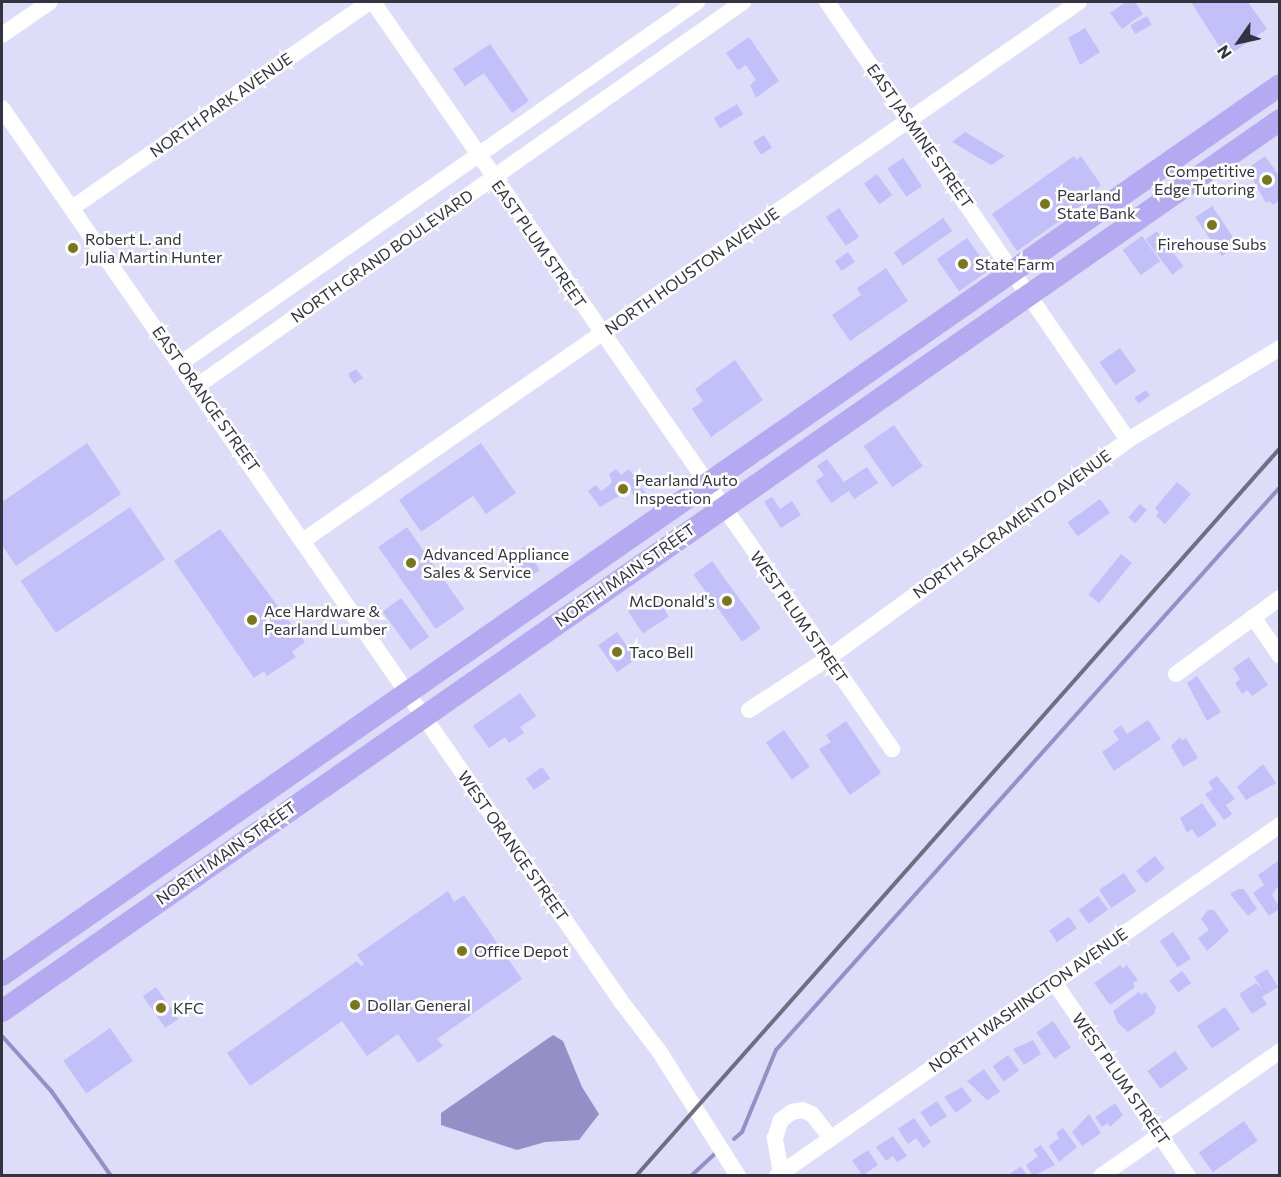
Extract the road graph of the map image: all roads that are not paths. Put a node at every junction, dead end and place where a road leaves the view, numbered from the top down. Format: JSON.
{"nodes":[{"id":1,"x":50,"y":2,"type":"edge"},
{"id":2,"x":371,"y":2,"type":"edge"},
{"id":3,"x":697,"y":2,"type":"edge"},
{"id":4,"x":743,"y":2,"type":"edge"},
{"id":5,"x":827,"y":2,"type":"edge"},
{"id":6,"x":1079,"y":2,"type":"edge"},
{"id":7,"x":2,"y":35,"type":"edge"},
{"id":8,"x":1280,"y":85,"type":"edge"},
{"id":9,"x":2,"y":108,"type":"edge"},
{"id":10,"x":909,"y":119,"type":"junction"},
{"id":11,"x":1280,"y":120,"type":"edge"},
{"id":12,"x":478,"y":155,"type":"junction"},
{"id":13,"x":492,"y":178,"type":"junction"},
{"id":14,"x":72,"y":208,"type":"junction"},
{"id":15,"x":1013,"y":271,"type":"junction"},
{"id":16,"x":1029,"y":294,"type":"junction"},
{"id":17,"x":602,"y":334,"type":"junction"},
{"id":18,"x":1280,"y":348,"type":"edge"},
{"id":19,"x":181,"y":363,"type":"junction"},
{"id":20,"x":197,"y":386,"type":"junction"},
{"id":21,"x":1128,"y":440,"type":"junction"},
{"id":22,"x":708,"y":484,"type":"junction"},
{"id":23,"x":723,"y":507,"type":"junction"},
{"id":24,"x":304,"y":540,"type":"junction"},
{"id":25,"x":1280,"y":598,"type":"edge"},
{"id":26,"x":1253,"y":617,"type":"junction"},
{"id":27,"x":1280,"y":656,"type":"edge"},
{"id":28,"x":827,"y":659,"type":"junction"},
{"id":29,"x":1176,"y":674,"type":"dead end"},
{"id":30,"x":406,"y":692,"type":"junction"},
{"id":31,"x":749,"y":710,"type":"dead end"},
{"id":32,"x":422,"y":716,"type":"junction"},
{"id":33,"x":892,"y":749,"type":"dead end"},
{"id":34,"x":1280,"y":825,"type":"edge"},
{"id":35,"x":195,"y":840,"type":"junction"},
{"id":36,"x":123,"y":891,"type":"junction"},
{"id":37,"x":140,"y":913,"type":"junction"},
{"id":38,"x":71,"y":961,"type":"junction"},
{"id":39,"x":2,"y":975,"type":"edge"},
{"id":40,"x":1054,"y":982,"type":"junction"},
{"id":41,"x":620,"y":1000,"type":"junction"},
{"id":42,"x":5,"y":1009,"type":"edge"},
{"id":43,"x":1280,"y":1051,"type":"edge"},
{"id":44,"x":1160,"y":1134,"type":"junction"},
{"id":45,"x":831,"y":1138,"type":"junction"},
{"id":46,"x":779,"y":1174,"type":"edge"},
{"id":47,"x":726,"y":1176,"type":"edge"},
{"id":48,"x":738,"y":1176,"type":"edge"},
{"id":49,"x":1101,"y":1176,"type":"edge"},
{"id":50,"x":1188,"y":1176,"type":"edge"}],
"edges":[{"from":1,"to":7,"type":"street"},
{"from":2,"to":12,"type":"street","name":"EAST PLUM STREET"},
{"from":2,"to":14,"type":"street","name":"NORTH PARK AVENUE"},
{"from":3,"to":12,"type":"street","name":"NORTH GRAND BOULEVARD"},
{"from":4,"to":13,"type":"street","name":"NORTH GRAND BOULEVARD"},
{"from":5,"to":10,"type":"street","name":"EAST JASMINE STREET"},
{"from":6,"to":10,"type":"street","name":"NORTH HOUSTON AVENUE"},
{"from":8,"to":15,"type":"main road","name":"NORTH MAIN STREET"},
{"from":9,"to":14,"type":"street","name":"EAST ORANGE STREET"},
{"from":10,"to":15,"type":"street","name":"EAST JASMINE STREET"},
{"from":10,"to":17,"type":"street","name":"NORTH HOUSTON AVENUE"},
{"from":11,"to":16,"type":"main road","name":"NORTH MAIN STREET"},
{"from":12,"to":13,"type":"street","name":"EAST PLUM STREET"},
{"from":12,"to":19,"type":"street","name":"NORTH GRAND BOULEVARD"},
{"from":13,"to":17,"type":"street","name":"EAST PLUM STREET"},
{"from":13,"to":20,"type":"street","name":"NORTH GRAND BOULEVARD"},
{"from":14,"to":19,"type":"street","name":"EAST ORANGE STREET"},
{"from":15,"to":16,"type":"street","name":"EAST JASMINE STREET"},
{"from":15,"to":22,"type":"main road","name":"NORTH MAIN STREET"},
{"from":16,"to":21,"type":"street","name":"EAST JASMINE STREET"},
{"from":16,"to":23,"type":"main road","name":"NORTH MAIN STREET"},
{"from":17,"to":22,"type":"street","name":"EAST PLUM STREET"},
{"from":17,"to":24,"type":"street","name":"NORTH HOUSTON AVENUE"},
{"from":18,"to":21,"type":"street","name":"NORTH SACRAMENTO AVENUE"},
{"from":19,"to":20,"type":"street","name":"EAST ORANGE STREET"},
{"from":20,"to":24,"type":"street","name":"EAST ORANGE STREET"},
{"from":21,"to":28,"type":"street","name":"NORTH SACRAMENTO AVENUE"},
{"from":22,"to":23,"type":"street","name":"WEST PLUM STREET"},
{"from":22,"to":30,"type":"main road","name":"NORTH MAIN STREET"},
{"from":23,"to":28,"type":"street","name":"WEST PLUM STREET"},
{"from":23,"to":32,"type":"main road","name":"NORTH MAIN STREET"},
{"from":24,"to":30,"type":"street","name":"EAST ORANGE STREET"},
{"from":25,"to":26,"type":"street"},
{"from":26,"to":27,"type":"street"},
{"from":26,"to":29,"type":"street"},
{"from":28,"to":31,"type":"street","name":"NORTH SACRAMENTO AVENUE"},
{"from":28,"to":33,"type":"street","name":"WEST PLUM STREET"},
{"from":30,"to":32,"type":"street","name":"WEST ORANGE STREET"},
{"from":30,"to":35,"type":"main road","name":"NORTH MAIN STREET"},
{"from":32,"to":37,"type":"main road","name":"NORTH MAIN STREET"},
{"from":32,"to":41,"type":"street","name":"WEST ORANGE STREET"},
{"from":34,"to":40,"type":"street","name":"NORTH WASHINGTON AVENUE"},
{"from":35,"to":36,"type":"main road","name":"NORTH MAIN STREET"},
{"from":35,"to":37,"type":"main road"},
{"from":36,"to":38,"type":"main road"},
{"from":36,"to":39,"type":"main road","name":"NORTH MAIN STREET"},
{"from":37,"to":38,"type":"main road","name":"NORTH MAIN STREET"},
{"from":38,"to":42,"type":"main road","name":"NORTH MAIN STREET"},
{"from":40,"to":44,"type":"street","name":"WEST PLUM STREET"},
{"from":40,"to":45,"type":"street","name":"NORTH WASHINGTON AVENUE"},
{"from":41,"to":47,"type":"street","name":"WEST ORANGE STREET"},
{"from":41,"to":48,"type":"street","name":"WEST ORANGE STREET"},
{"from":43,"to":44,"type":"street"},
{"from":44,"to":49,"type":"street"},
{"from":44,"to":50,"type":"street","name":"WEST PLUM STREET"},
{"from":45,"to":46,"type":"street","name":"NORTH WASHINGTON AVENUE"},
{"from":45,"to":46,"type":"street"}]}
